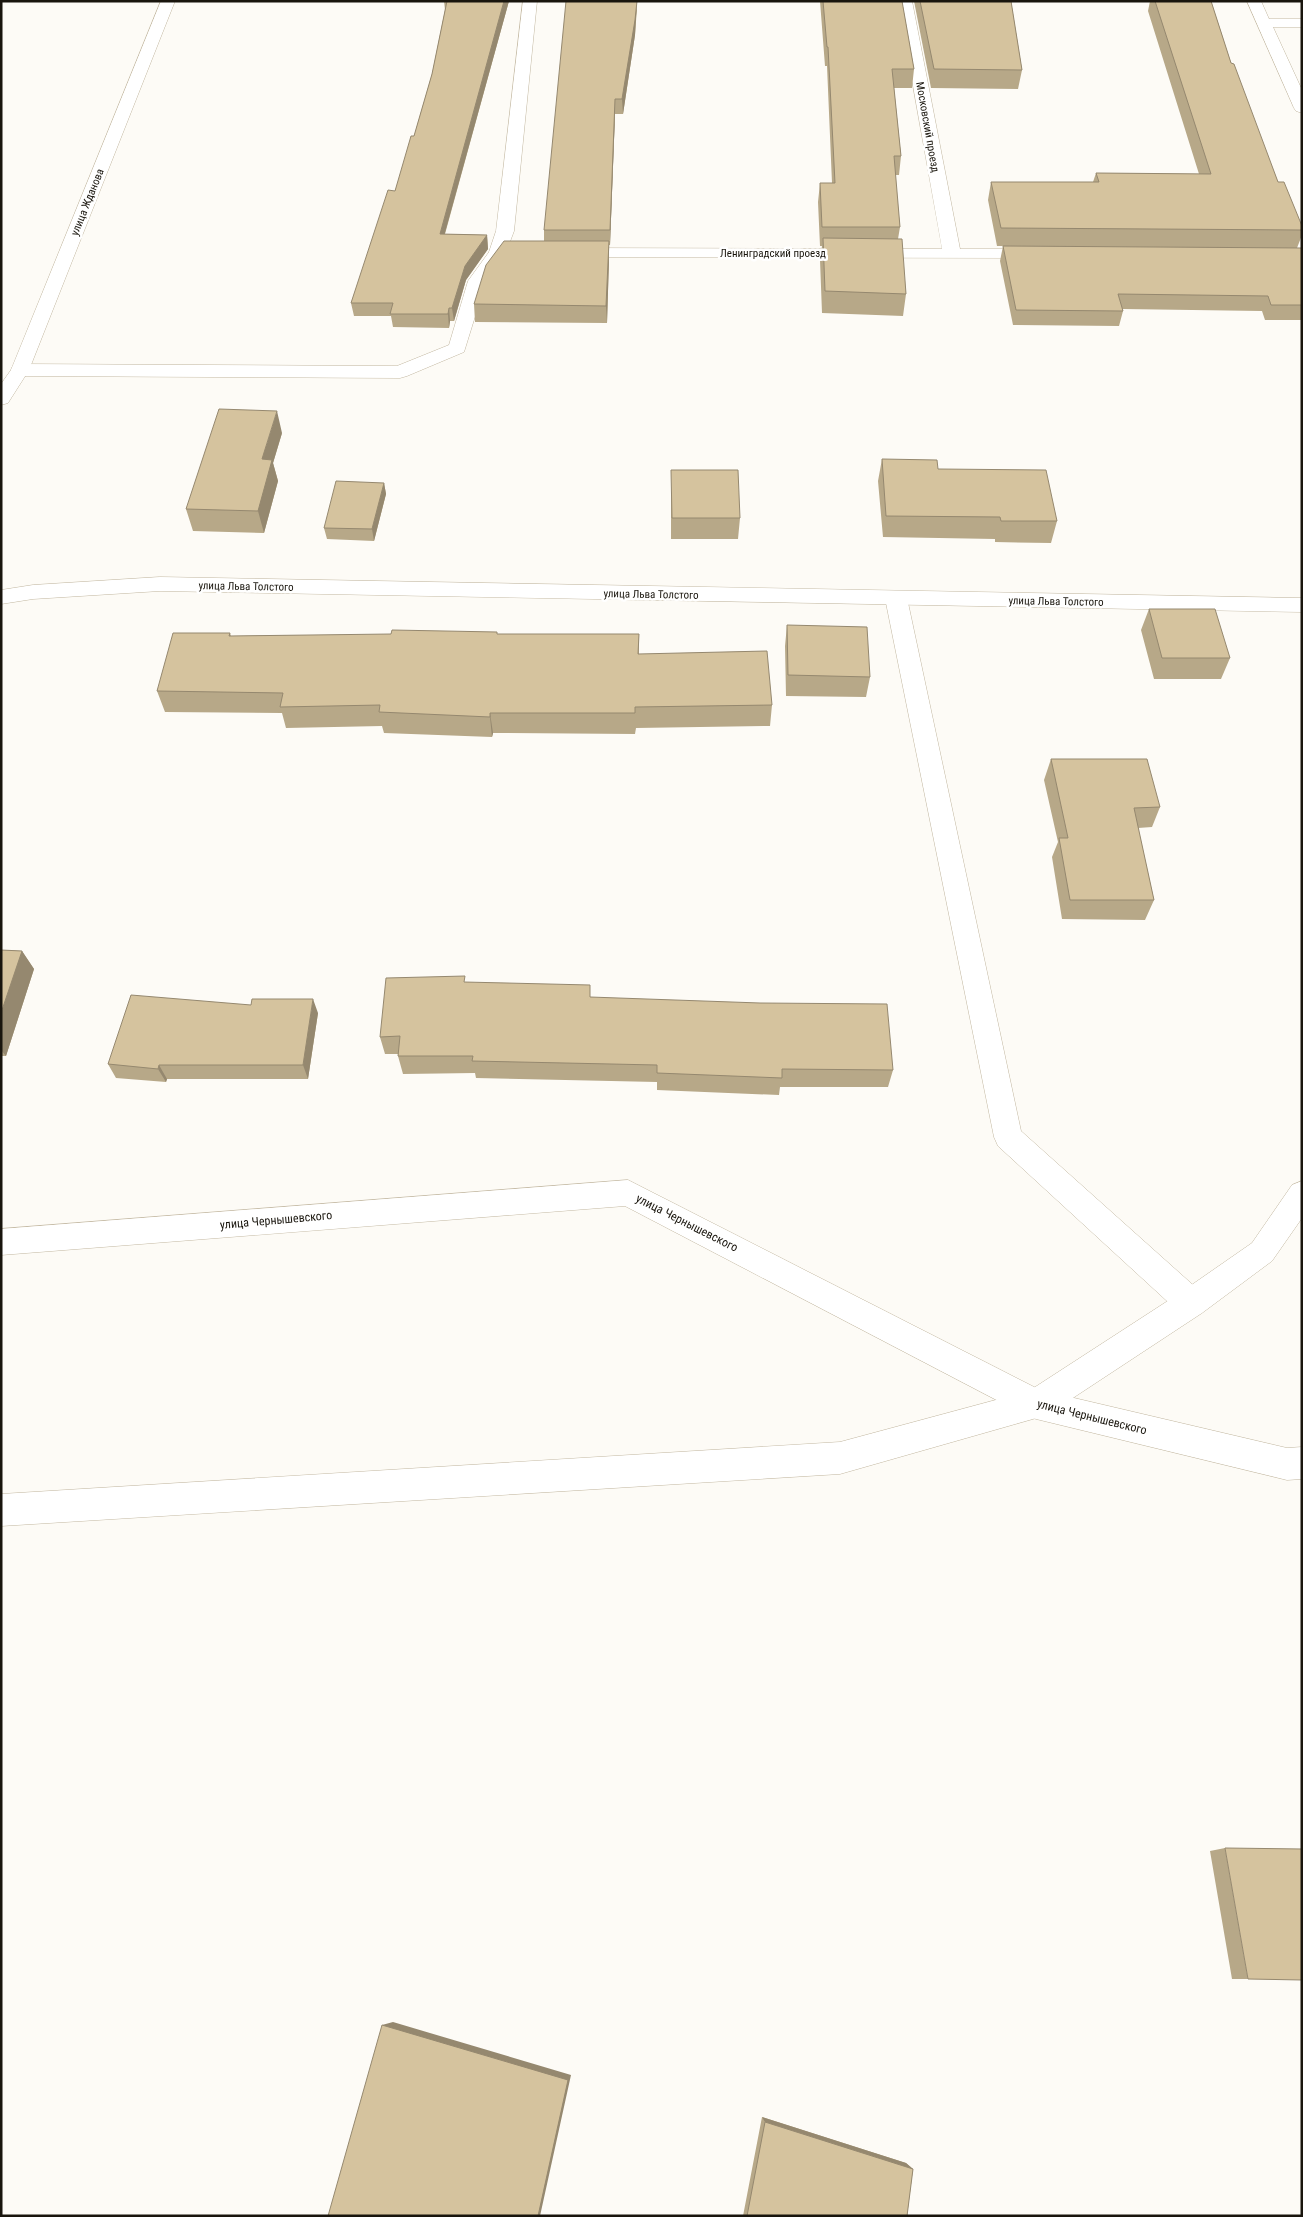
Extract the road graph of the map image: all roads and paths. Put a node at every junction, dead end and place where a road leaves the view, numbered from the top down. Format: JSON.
{"nodes":[{"id":1,"x":168,"y":1,"type":"edge"},
{"id":2,"x":530,"y":1,"type":"edge"},
{"id":3,"x":905,"y":1,"type":"edge"},
{"id":4,"x":1254,"y":1,"type":"edge"},
{"id":5,"x":1264,"y":23,"type":"junction"},
{"id":6,"x":1302,"y":23,"type":"edge"},
{"id":7,"x":1302,"y":108,"type":"edge"},
{"id":8,"x":498,"y":252,"type":"junction"},
{"id":9,"x":952,"y":253,"type":"junction"},
{"id":10,"x":1059,"y":254,"type":"edge"},
{"id":11,"x":20,"y":370,"type":"junction"},
{"id":12,"x":1,"y":399,"type":"edge"},
{"id":13,"x":1,"y":597,"type":"edge"},
{"id":14,"x":896,"y":598,"type":"junction"},
{"id":15,"x":1302,"y":604,"type":"edge"},
{"id":16,"x":1302,"y":1194,"type":"edge"},
{"id":17,"x":1,"y":1242,"type":"edge"},
{"id":18,"x":1191,"y":1303,"type":"junction"},
{"id":19,"x":1036,"y":1404,"type":"junction"},
{"id":20,"x":1302,"y":1462,"type":"edge"},
{"id":21,"x":1,"y":1510,"type":"edge"}],
"edges":[{"from":1,"to":11,"type":"street","name":"улица Жданова"},
{"from":2,"to":8,"type":"street"},
{"from":3,"to":9,"type":"street","name":"Московский проезд"},
{"from":4,"to":5,"type":"street"},
{"from":5,"to":6,"type":"street"},
{"from":5,"to":7,"type":"street"},
{"from":8,"to":9,"type":"street","name":"Ленинградский проезд"},
{"from":8,"to":11,"type":"street"},
{"from":9,"to":10,"type":"street","name":"Ленинградский проезд"},
{"from":11,"to":12,"type":"street","name":"улица Жданова"},
{"from":13,"to":14,"type":"street","name":"улица Льва Толстого"},
{"from":14,"to":15,"type":"street","name":"улица Льва Толстого"},
{"from":14,"to":18,"type":"street"},
{"from":16,"to":18,"type":"street"},
{"from":17,"to":19,"type":"street","name":"улица Чернышевского"},
{"from":18,"to":19,"type":"street"},
{"from":19,"to":20,"type":"street","name":"улица Чернышевского"},
{"from":19,"to":21,"type":"street"}]}
